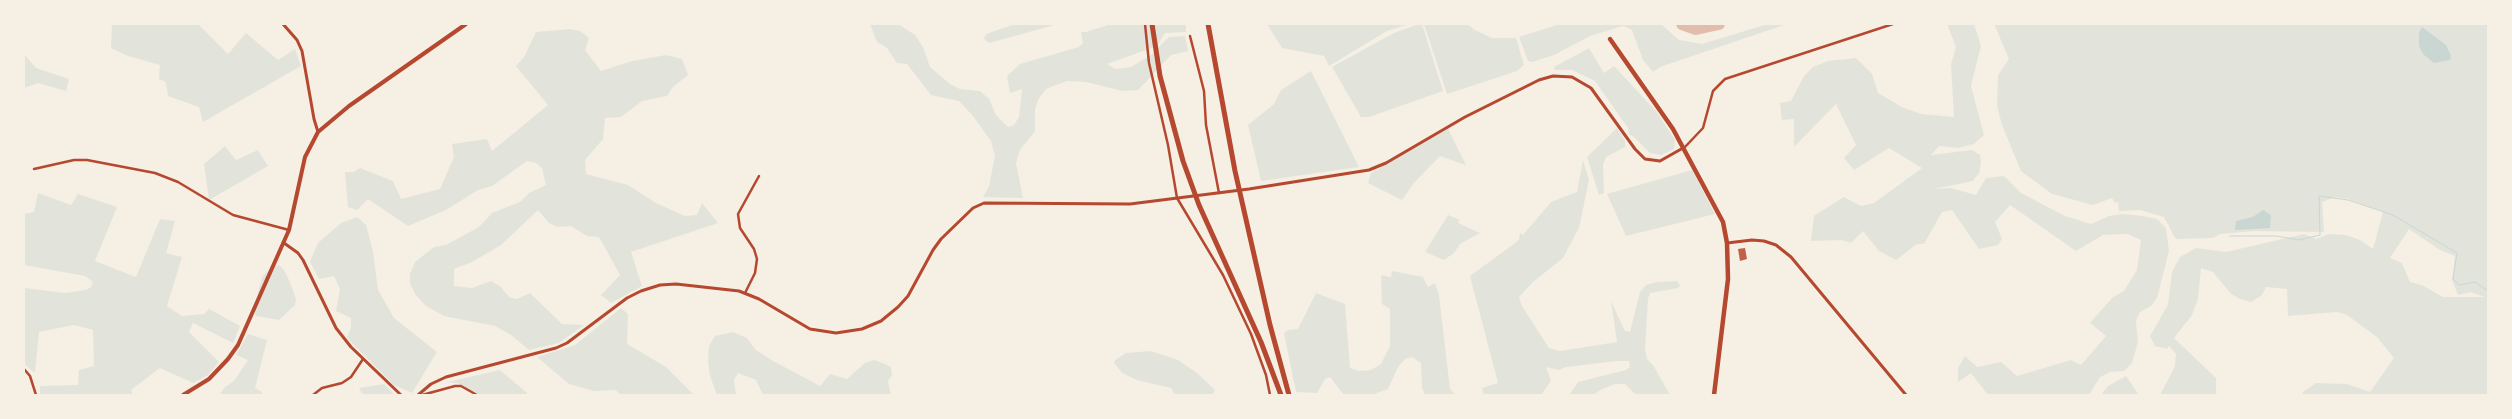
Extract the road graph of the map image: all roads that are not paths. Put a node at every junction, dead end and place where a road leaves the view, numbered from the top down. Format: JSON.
{"nodes":[{"id":1,"x":283,"y":24,"type":"edge"},
{"id":2,"x":466,"y":24,"type":"edge"},
{"id":3,"x":1145,"y":24,"type":"edge"},
{"id":4,"x":1152,"y":24,"type":"edge"},
{"id":5,"x":1208,"y":24,"type":"edge"},
{"id":6,"x":1893,"y":24,"type":"edge"},
{"id":7,"x":1190,"y":36,"type":"dead end"},
{"id":8,"x":1610,"y":39,"type":"dead end"},
{"id":9,"x":318,"y":132,"type":"junction"},
{"id":10,"x":1684,"y":148,"type":"junction"},
{"id":11,"x":34,"y":169,"type":"dead end"},
{"id":12,"x":760,"y":176,"type":"dead end"},
{"id":13,"x":1219,"y":193,"type":"junction"},
{"id":14,"x":1178,"y":198,"type":"junction"},
{"id":15,"x":289,"y":230,"type":"junction"},
{"id":16,"x":284,"y":242,"type":"junction"},
{"id":17,"x":1727,"y":243,"type":"junction"},
{"id":18,"x":746,"y":293,"type":"junction"},
{"id":19,"x":362,"y":359,"type":"junction"},
{"id":20,"x":24,"y":369,"type":"edge"},
{"id":21,"x":36,"y":395,"type":"edge"},
{"id":22,"x":183,"y":395,"type":"edge"},
{"id":23,"x":314,"y":395,"type":"edge"},
{"id":24,"x":401,"y":395,"type":"edge"},
{"id":25,"x":420,"y":395,"type":"edge"},
{"id":26,"x":477,"y":395,"type":"edge"},
{"id":27,"x":1270,"y":395,"type":"edge"},
{"id":28,"x":1281,"y":395,"type":"edge"},
{"id":29,"x":1289,"y":395,"type":"edge"},
{"id":30,"x":1714,"y":395,"type":"edge"},
{"id":31,"x":1906,"y":395,"type":"edge"}],
"edges":[{"from":1,"to":9,"type":"street"},
{"from":2,"to":9,"type":"main road"},
{"from":3,"to":14,"type":"street"},
{"from":4,"to":28,"type":"highway"},
{"from":5,"to":29,"type":"highway"},
{"from":6,"to":10,"type":"street"},
{"from":7,"to":13,"type":"street"},
{"from":8,"to":10,"type":"highway"},
{"from":9,"to":15,"type":"main road"},
{"from":10,"to":13,"type":"street"},
{"from":10,"to":17,"type":"highway"},
{"from":11,"to":15,"type":"street"},
{"from":12,"to":18,"type":"street"},
{"from":13,"to":14,"type":"street"},
{"from":14,"to":18,"type":"street"},
{"from":14,"to":27,"type":"street"},
{"from":15,"to":16,"type":"main road"},
{"from":16,"to":19,"type":"street"},
{"from":16,"to":22,"type":"main road"},
{"from":17,"to":30,"type":"highway"},
{"from":17,"to":31,"type":"street"},
{"from":18,"to":25,"type":"street"},
{"from":19,"to":23,"type":"street"},
{"from":19,"to":24,"type":"street"},
{"from":20,"to":21,"type":"street"},
{"from":25,"to":26,"type":"street"}]}
